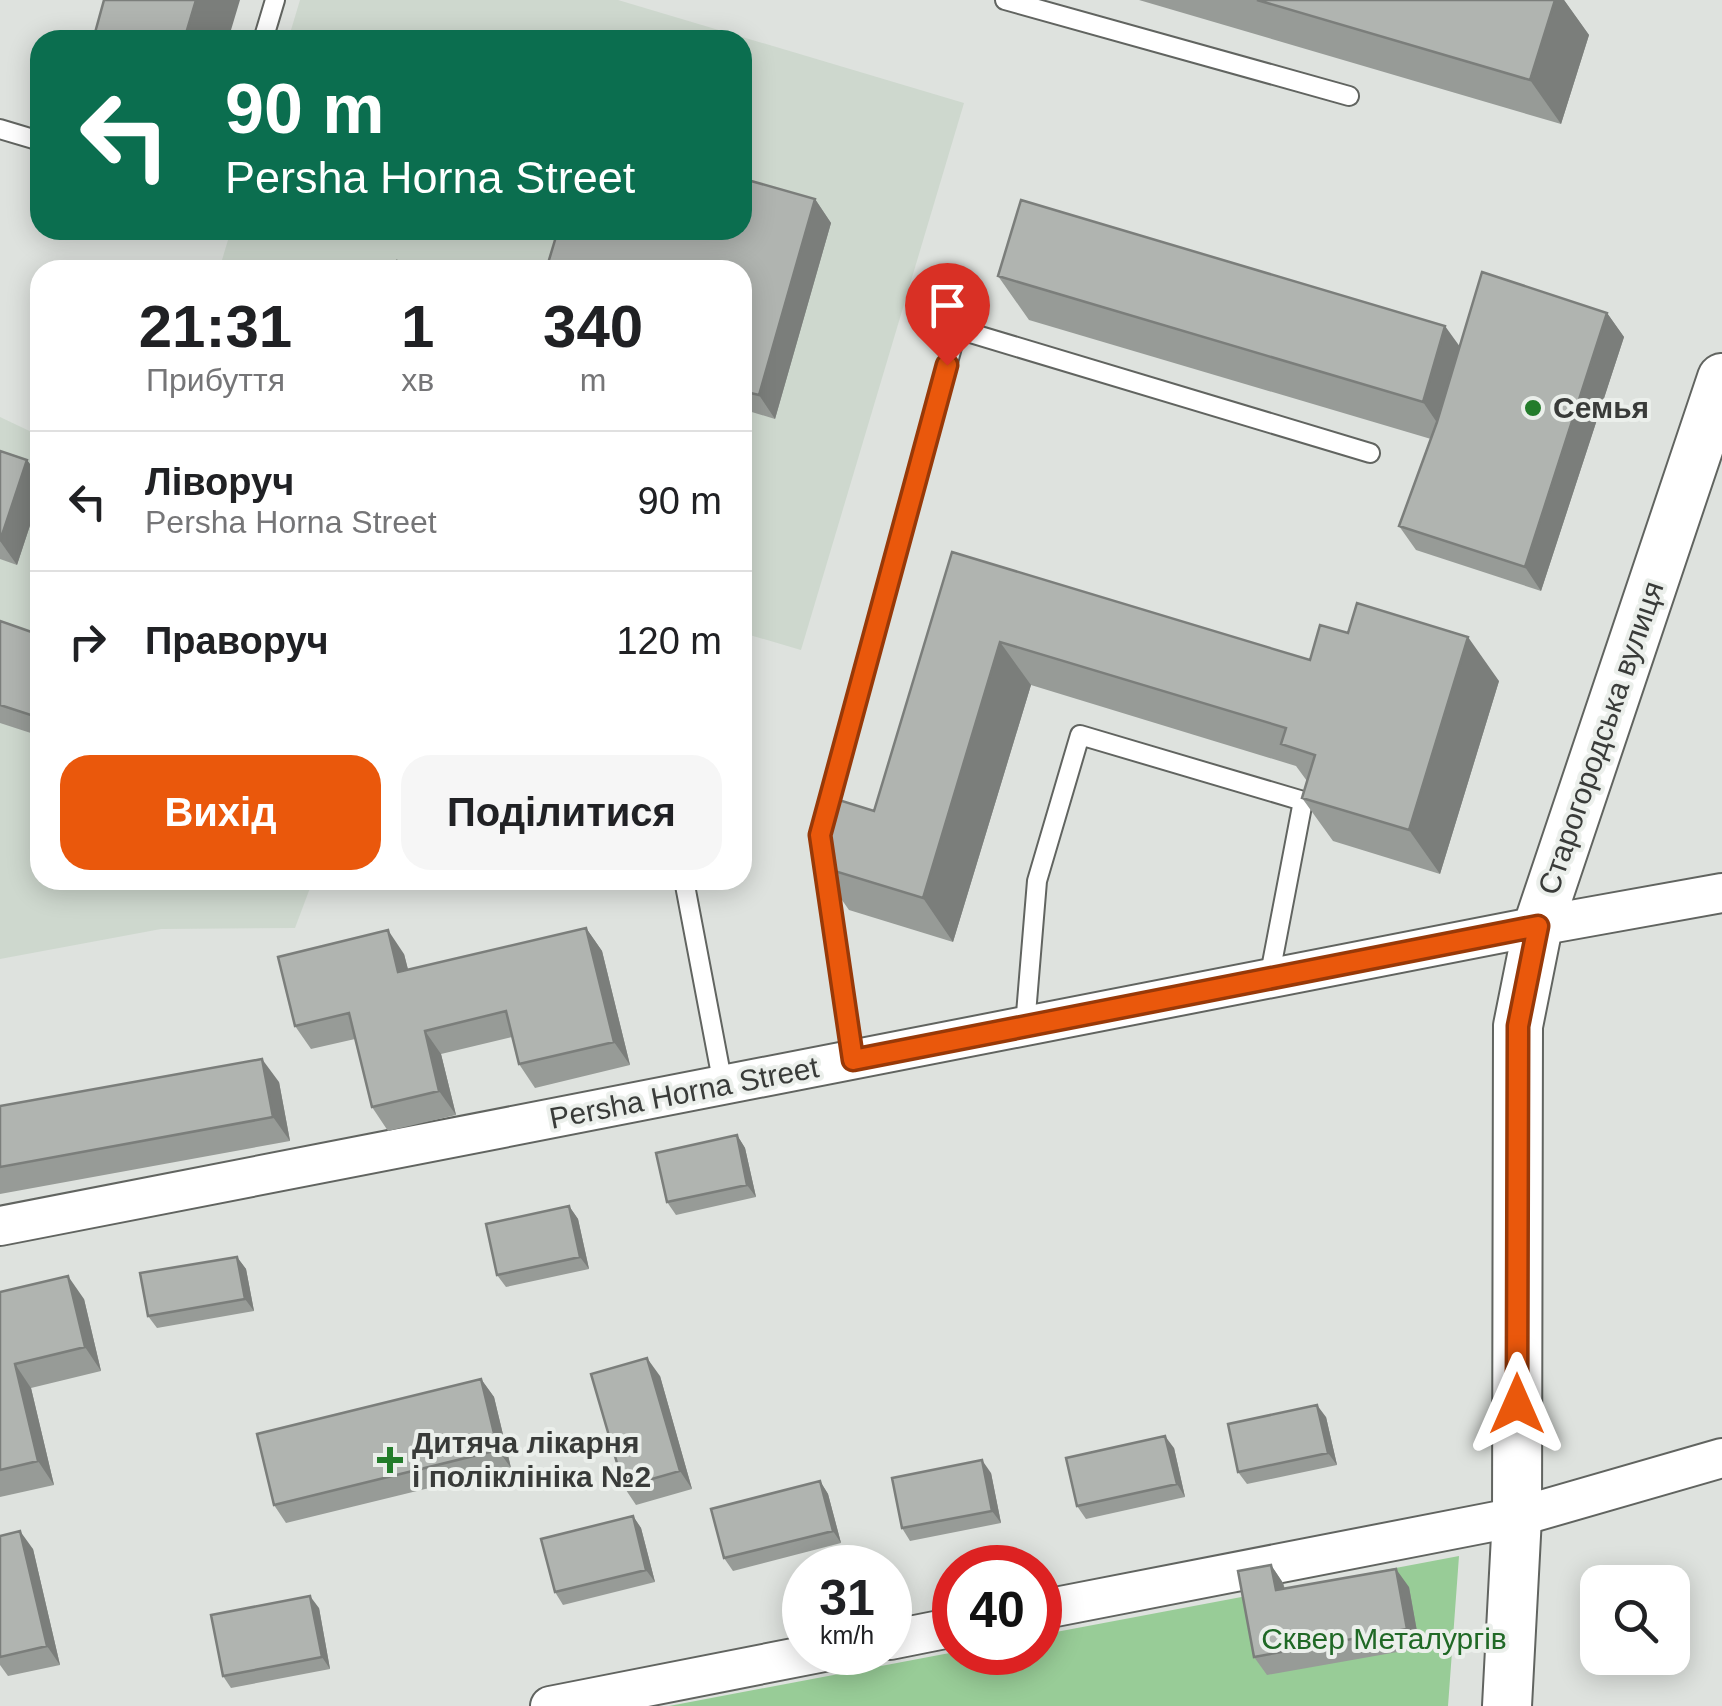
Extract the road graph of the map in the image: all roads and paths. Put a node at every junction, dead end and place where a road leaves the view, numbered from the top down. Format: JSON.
{"nodes":[{"id":1,"x":275,"y":0,"type":"edge"},
{"id":2,"x":1006,"y":0,"type":"edge"},
{"id":3,"x":266,"y":30,"type":"edge"},
{"id":4,"x":1349,"y":96,"type":"dead end"},
{"id":5,"x":0,"y":129,"type":"edge"},
{"id":6,"x":30,"y":138,"type":"edge"},
{"id":7,"x":1722,"y":378,"type":"edge"},
{"id":8,"x":1370,"y":452,"type":"edge"},
{"id":9,"x":686,"y":890,"type":"edge"},
{"id":10,"x":1722,"y":893,"type":"edge"},
{"id":11,"x":1538,"y":926,"type":"junction"},
{"id":12,"x":1269,"y":979,"type":"junction"},
{"id":13,"x":1026,"y":1026,"type":"junction"},
{"id":14,"x":853,"y":1060,"type":"junction"},
{"id":15,"x":724,"y":1085,"type":"junction"},
{"id":16,"x":0,"y":1226,"type":"edge"},
{"id":17,"x":1722,"y":1458,"type":"edge"},
{"id":18,"x":1517,"y":1517,"type":"junction"},
{"id":19,"x":1062,"y":1606,"type":"edge"},
{"id":20,"x":782,"y":1660,"type":"edge"},
{"id":21,"x":550,"y":1706,"type":"edge"},
{"id":22,"x":1507,"y":1706,"type":"edge"}],
"edges":[{"from":1,"to":3,"type":"lane"},
{"from":2,"to":4,"type":"lane"},
{"from":5,"to":6,"type":"lane"},
{"from":7,"to":11,"type":"street","name":"Старогородська вулиця"},
{"from":8,"to":14,"type":"lane"},
{"from":9,"to":15,"type":"lane"},
{"from":10,"to":11,"type":"street","name":"Persha Horna Street"},
{"from":11,"to":12,"type":"street","name":"Persha Horna Street"},
{"from":11,"to":18,"type":"street","name":"Старогородська вулиця"},
{"from":12,"to":13,"type":"street","name":"Persha Horna Street"},
{"from":12,"to":13,"type":"lane"},
{"from":13,"to":14,"type":"street","name":"Persha Horna Street"},
{"from":14,"to":15,"type":"street","name":"Persha Horna Street"},
{"from":15,"to":16,"type":"street","name":"Persha Horna Street"},
{"from":17,"to":18,"type":"street"},
{"from":18,"to":19,"type":"street"},
{"from":18,"to":22,"type":"street","name":"Старогородська вулиця"},
{"from":20,"to":21,"type":"street"}]}
